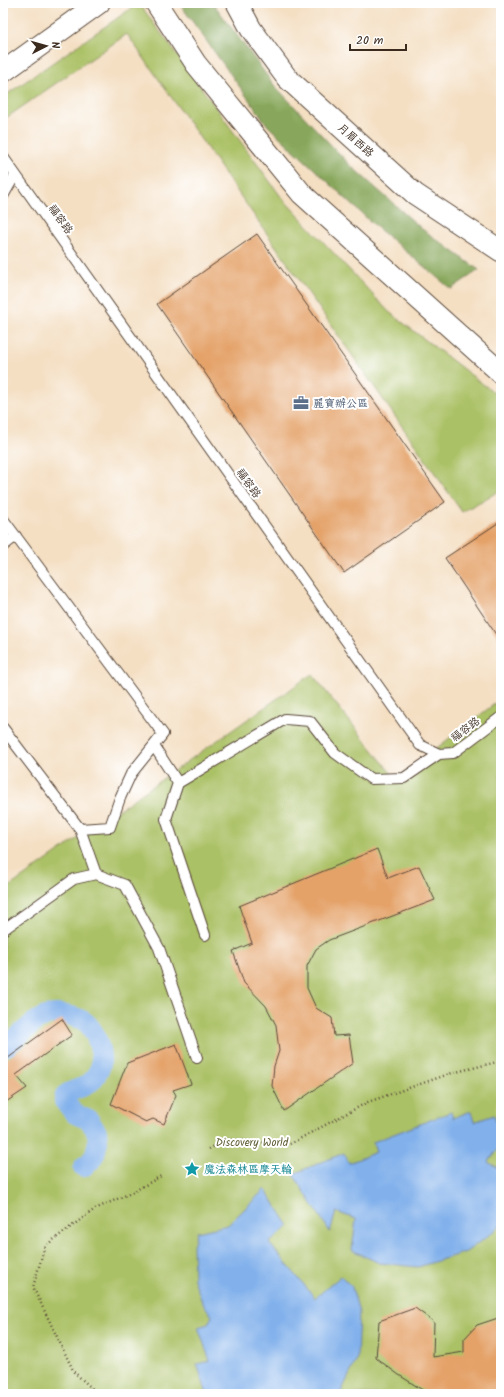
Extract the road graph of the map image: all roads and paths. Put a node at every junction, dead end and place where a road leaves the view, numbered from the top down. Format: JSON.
{"nodes":[{"id":1,"x":99,"y":3,"type":"edge"},
{"id":2,"x":156,"y":3,"type":"edge"},
{"id":3,"x":237,"y":3,"type":"edge"},
{"id":4,"x":3,"y":72,"type":"edge"},
{"id":5,"x":3,"y":157,"type":"edge"},
{"id":6,"x":15,"y":175,"type":"junction"},
{"id":7,"x":3,"y":196,"type":"edge"},
{"id":8,"x":501,"y":251,"type":"edge"},
{"id":9,"x":501,"y":373,"type":"edge"},
{"id":10,"x":3,"y":519,"type":"edge"},
{"id":11,"x":16,"y":536,"type":"junction"},
{"id":12,"x":3,"y":546,"type":"edge"},
{"id":13,"x":501,"y":718,"type":"edge"},
{"id":14,"x":3,"y":728,"type":"edge"},
{"id":15,"x":154,"y":746,"type":"junction"},
{"id":16,"x":439,"y":754,"type":"junction"},
{"id":17,"x":178,"y":782,"type":"junction"},
{"id":18,"x":80,"y":829,"type":"junction"},
{"id":19,"x":96,"y":874,"type":"junction"},
{"id":20,"x":3,"y":930,"type":"edge"},
{"id":21,"x":205,"y":935,"type":"dead end"},
{"id":22,"x":197,"y":1058,"type":"dead end"},
{"id":23,"x":501,"y":1061,"type":"edge"},
{"id":24,"x":209,"y":1149,"type":"dead end"},
{"id":25,"x":161,"y":1176,"type":"dead end"},
{"id":26,"x":98,"y":1394,"type":"edge"}],
"edges":[{"from":1,"to":4,"type":"street"},
{"from":2,"to":9,"type":"street"},
{"from":3,"to":8,"type":"street","name":"月眉西路"},
{"from":5,"to":6,"type":"lane","name":"福容路"},
{"from":6,"to":7,"type":"lane"},
{"from":6,"to":16,"type":"lane","name":"福容路"},
{"from":10,"to":11,"type":"lane"},
{"from":11,"to":12,"type":"lane"},
{"from":11,"to":15,"type":"lane"},
{"from":13,"to":16,"type":"lane","name":"福容路"},
{"from":14,"to":18,"type":"lane"},
{"from":15,"to":17,"type":"lane"},
{"from":15,"to":18,"type":"lane"},
{"from":16,"to":17,"type":"lane"},
{"from":17,"to":21,"type":"lane"},
{"from":18,"to":19,"type":"lane"},
{"from":19,"to":20,"type":"lane"},
{"from":19,"to":22,"type":"lane"},
{"from":23,"to":24,"type":"path"},
{"from":25,"to":26,"type":"path"}]}
